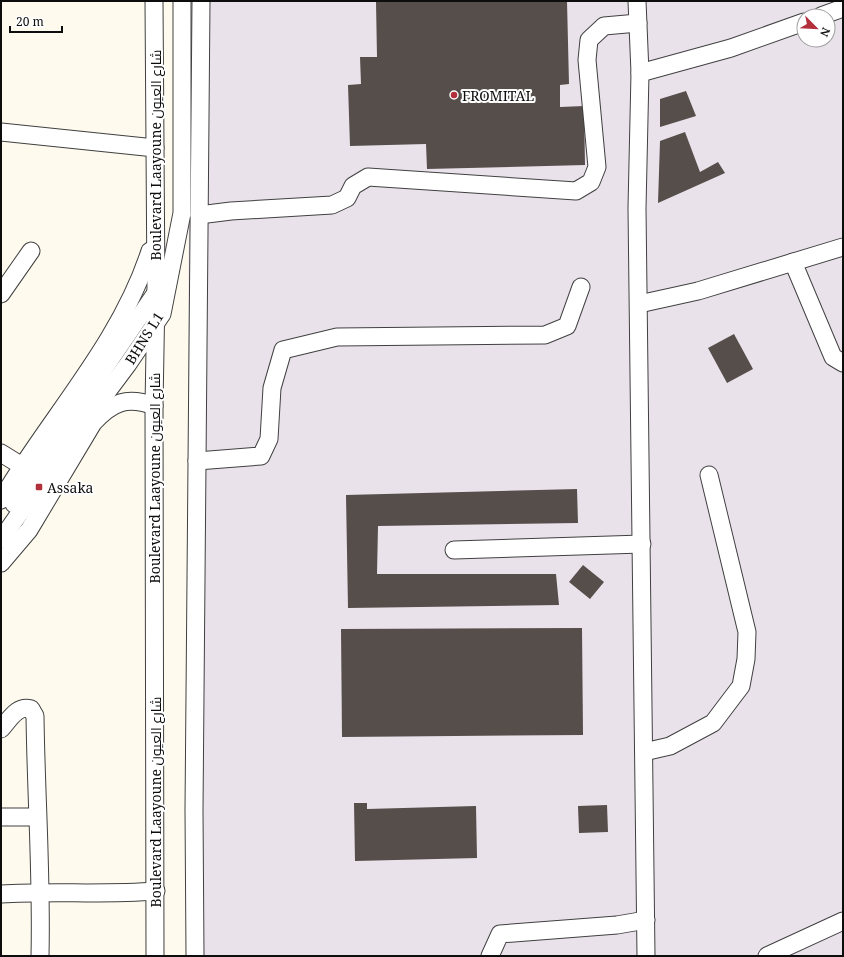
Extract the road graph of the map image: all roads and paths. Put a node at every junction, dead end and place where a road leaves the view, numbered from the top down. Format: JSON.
{"nodes":[{"id":1,"x":154,"y":1,"type":"edge"},
{"id":2,"x":177,"y":1,"type":"edge"},
{"id":3,"x":182,"y":1,"type":"edge"},
{"id":4,"x":201,"y":1,"type":"edge"},
{"id":5,"x":637,"y":1,"type":"edge"},
{"id":6,"x":638,"y":23,"type":"junction"},
{"id":7,"x":796,"y":25,"type":"edge"},
{"id":8,"x":640,"y":73,"type":"junction"},
{"id":9,"x":1,"y":132,"type":"edge"},
{"id":10,"x":155,"y":148,"type":"junction"},
{"id":11,"x":199,"y":215,"type":"junction"},
{"id":12,"x":154,"y":240,"type":"junction"},
{"id":13,"x":843,"y":247,"type":"edge"},
{"id":14,"x":31,"y":251,"type":"dead end"},
{"id":15,"x":794,"y":262,"type":"junction"},
{"id":16,"x":581,"y":287,"type":"dead end"},
{"id":17,"x":156,"y":293,"type":"junction"},
{"id":18,"x":1,"y":294,"type":"edge"},
{"id":19,"x":639,"y":304,"type":"junction"},
{"id":20,"x":154,"y":327,"type":"junction"},
{"id":21,"x":843,"y":363,"type":"edge"},
{"id":22,"x":154,"y":406,"type":"junction"},
{"id":23,"x":1,"y":452,"type":"edge"},
{"id":24,"x":197,"y":461,"type":"junction"},
{"id":25,"x":22,"y":466,"type":"junction"},
{"id":26,"x":709,"y":475,"type":"dead end"},
{"id":27,"x":1,"y":500,"type":"edge"},
{"id":28,"x":1,"y":525,"type":"edge"},
{"id":29,"x":1,"y":540,"type":"edge"},
{"id":30,"x":642,"y":544,"type":"junction"},
{"id":31,"x":454,"y":550,"type":"dead end"},
{"id":32,"x":1,"y":563,"type":"edge"},
{"id":33,"x":1,"y":729,"type":"edge"},
{"id":34,"x":644,"y":752,"type":"junction"},
{"id":35,"x":1,"y":817,"type":"edge"},
{"id":36,"x":37,"y":817,"type":"junction"},
{"id":37,"x":156,"y":891,"type":"junction"},
{"id":38,"x":41,"y":892,"type":"junction"},
{"id":39,"x":1,"y":894,"type":"edge"},
{"id":40,"x":646,"y":920,"type":"junction"},
{"id":41,"x":843,"y":921,"type":"edge"},
{"id":42,"x":40,"y":956,"type":"edge"},
{"id":43,"x":155,"y":956,"type":"edge"},
{"id":44,"x":195,"y":956,"type":"edge"},
{"id":45,"x":490,"y":956,"type":"edge"},
{"id":46,"x":646,"y":956,"type":"edge"},
{"id":47,"x":767,"y":956,"type":"edge"}],
"edges":[{"from":1,"to":10,"type":"street","name":"Boulevard Laayoune شارع العيون"},
{"from":2,"to":17,"type":"street","name":"BHNS L1"},
{"from":3,"to":20,"type":"street","name":"BHNS L1"},
{"from":4,"to":11,"type":"street"},
{"from":5,"to":6,"type":"street"},
{"from":6,"to":8,"type":"street"},
{"from":6,"to":11,"type":"street"},
{"from":7,"to":8,"type":"street"},
{"from":8,"to":19,"type":"street"},
{"from":9,"to":10,"type":"street"},
{"from":10,"to":12,"type":"street","name":"Boulevard Laayoune شارع العيون"},
{"from":11,"to":24,"type":"street"},
{"from":12,"to":17,"type":"street","name":"Boulevard Laayoune شارع العيون"},
{"from":12,"to":25,"type":"street"},
{"from":13,"to":15,"type":"street"},
{"from":14,"to":18,"type":"street"},
{"from":15,"to":19,"type":"street"},
{"from":15,"to":21,"type":"street"},
{"from":16,"to":24,"type":"street"},
{"from":17,"to":20,"type":"street","name":"Boulevard Laayoune شارع العيون"},
{"from":17,"to":28,"type":"street","name":"BHNS L1"},
{"from":19,"to":30,"type":"street"},
{"from":20,"to":22,"type":"street","name":"Boulevard Laayoune شارع العيون"},
{"from":20,"to":29,"type":"street","name":"BHNS L1"},
{"from":22,"to":32,"type":"street"},
{"from":22,"to":37,"type":"street","name":"Boulevard Laayoune شارع العيون"},
{"from":23,"to":25,"type":"street"},
{"from":24,"to":44,"type":"street"},
{"from":25,"to":27,"type":"street"},
{"from":26,"to":34,"type":"street"},
{"from":30,"to":31,"type":"street"},
{"from":30,"to":34,"type":"street"},
{"from":33,"to":36,"type":"street"},
{"from":34,"to":40,"type":"street"},
{"from":35,"to":36,"type":"street"},
{"from":36,"to":38,"type":"street"},
{"from":37,"to":38,"type":"street"},
{"from":37,"to":43,"type":"street","name":"Boulevard Laayoune شارع العيون"},
{"from":38,"to":39,"type":"street"},
{"from":38,"to":42,"type":"street"},
{"from":40,"to":45,"type":"street"},
{"from":40,"to":46,"type":"street"},
{"from":41,"to":47,"type":"street"}]}
